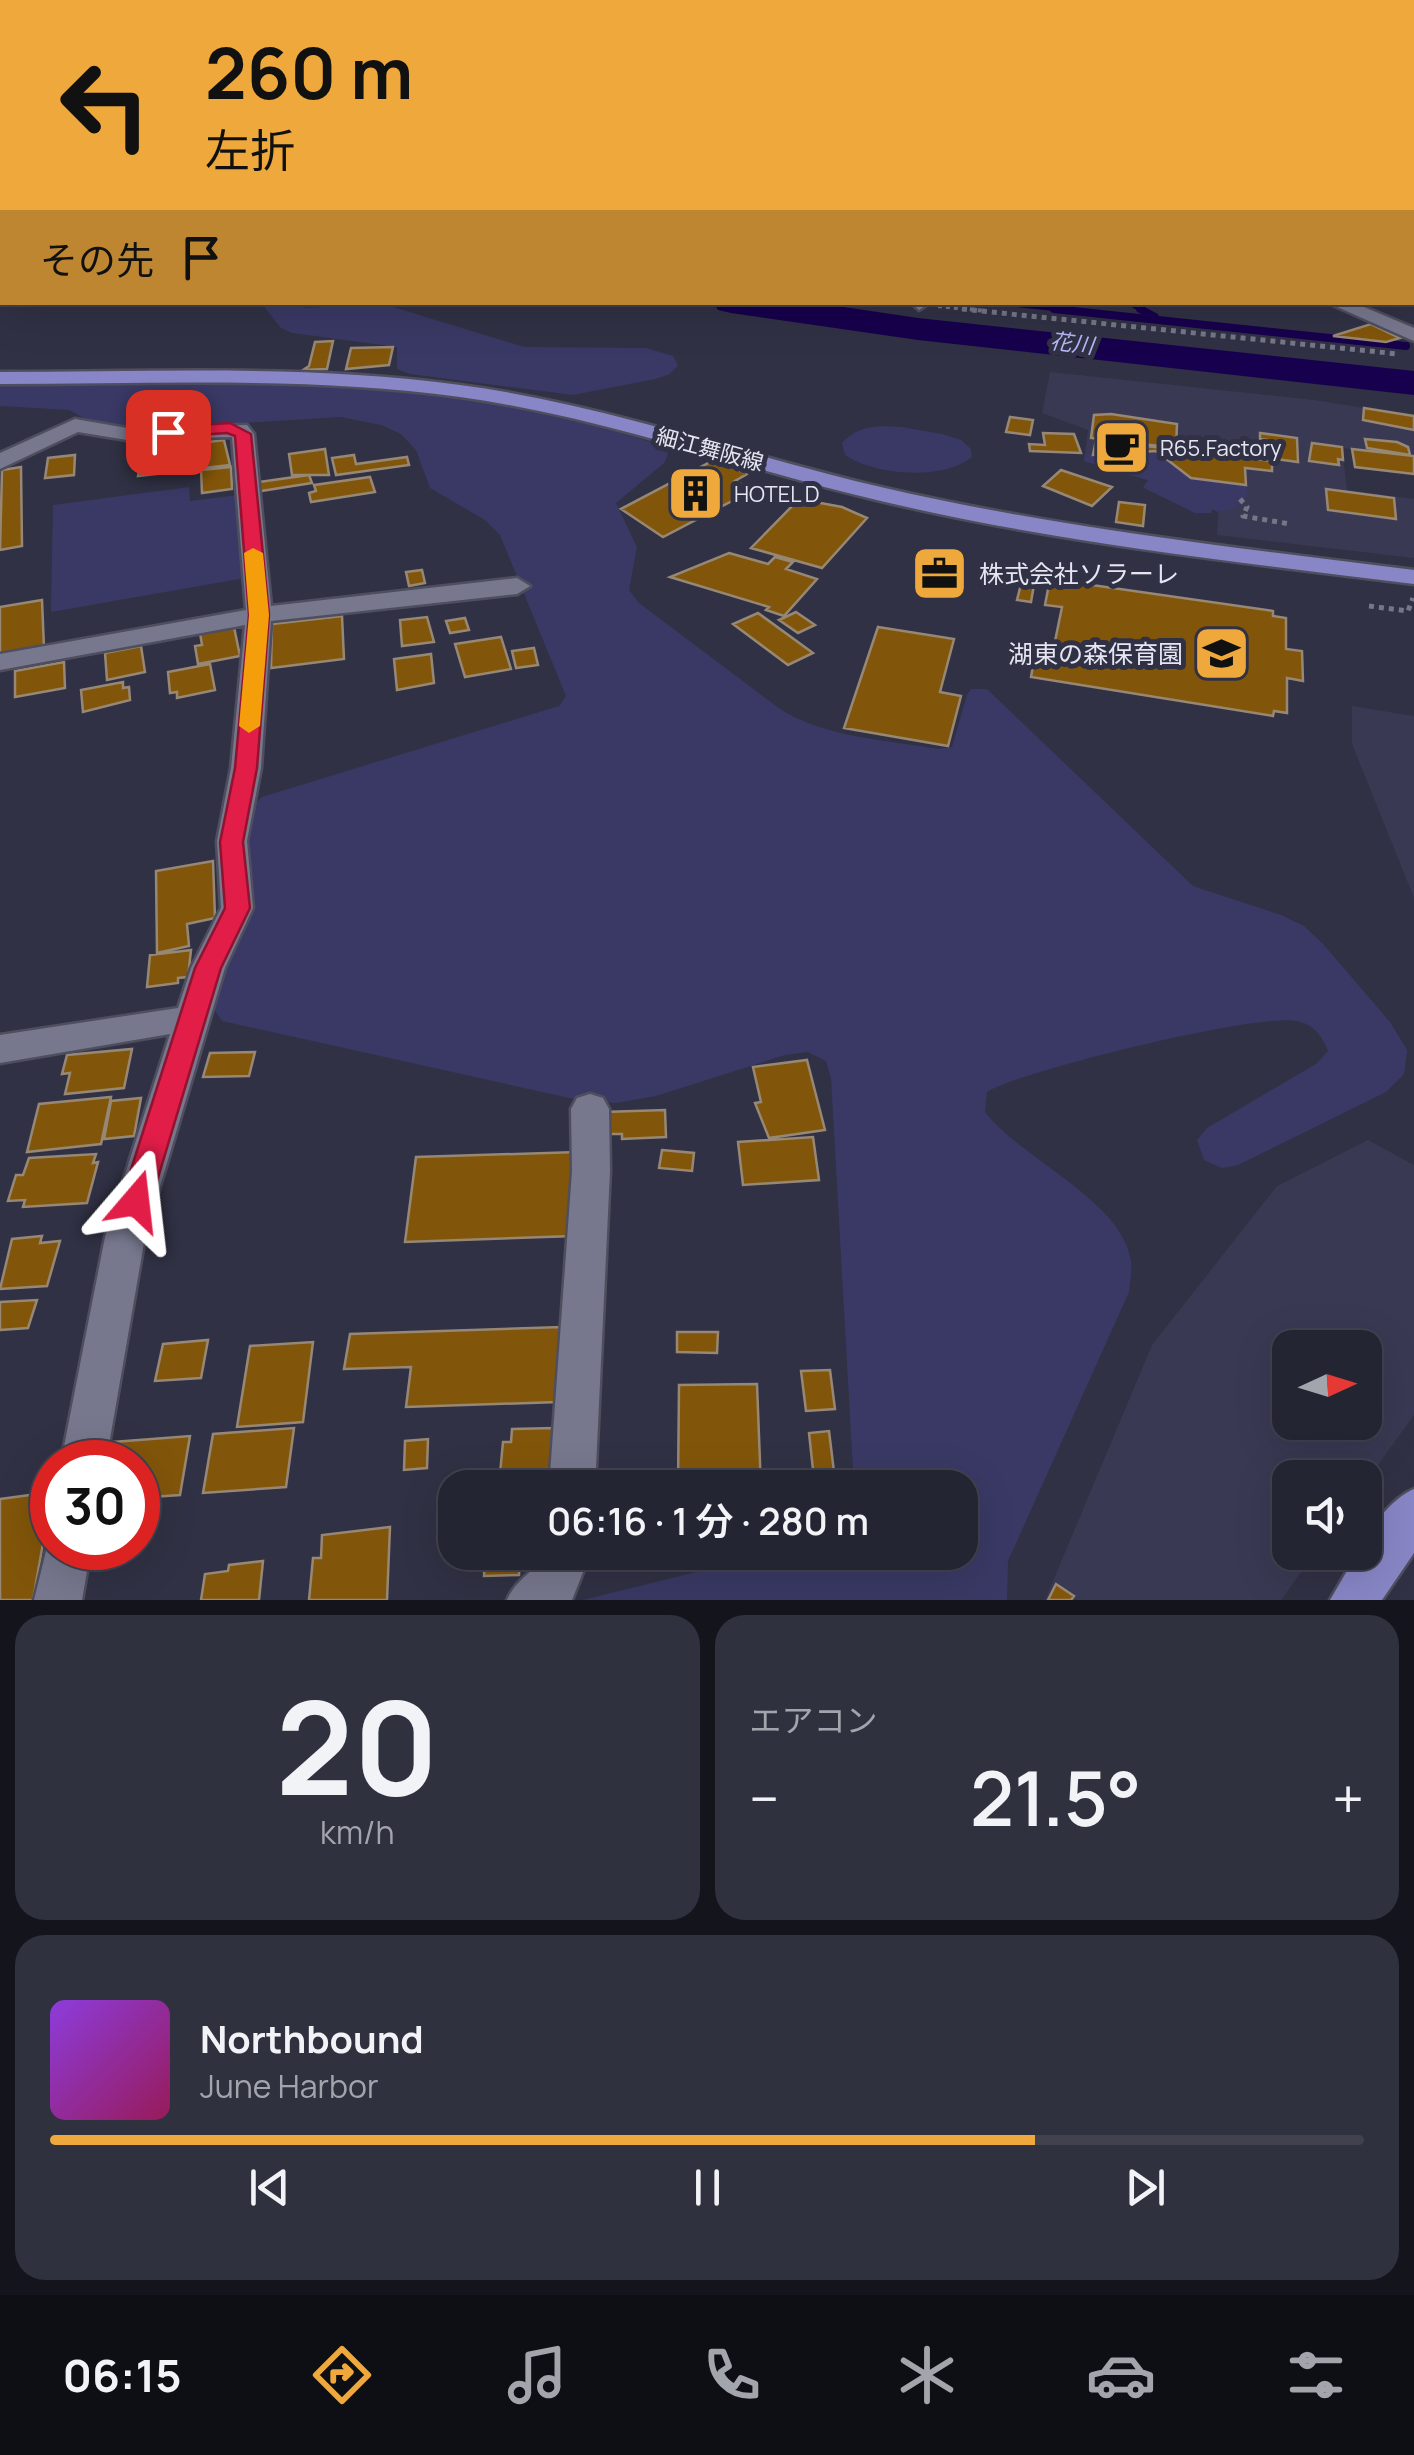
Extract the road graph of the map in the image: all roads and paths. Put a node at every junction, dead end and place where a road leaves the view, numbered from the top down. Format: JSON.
{"nodes":[{"id":1,"x":938,"y":305,"type":"edge"},
{"id":2,"x":1343,"y":305,"type":"edge"},
{"id":3,"x":1414,"y":336,"type":"edge"},
{"id":4,"x":1414,"y":355,"type":"edge"},
{"id":5,"x":0,"y":378,"type":"edge"},
{"id":6,"x":0,"y":462,"type":"edge"},
{"id":7,"x":1240,"y":499,"type":"dead end"},
{"id":8,"x":1290,"y":524,"type":"dead end"},
{"id":9,"x":1414,"y":577,"type":"edge"},
{"id":10,"x":517,"y":586,"type":"dead end"},
{"id":11,"x":1369,"y":606,"type":"dead end"},
{"id":12,"x":1408,"y":610,"type":"dead end"},
{"id":13,"x":259,"y":615,"type":"junction"},
{"id":14,"x":0,"y":662,"type":"edge"},
{"id":15,"x":191,"y":1021,"type":"junction"},
{"id":16,"x":0,"y":1050,"type":"edge"},
{"id":17,"x":590,"y":1110,"type":"dead end"},
{"id":18,"x":88,"y":1440,"type":"edge"},
{"id":19,"x":573,"y":1470,"type":"edge"},
{"id":20,"x":1414,"y":1512,"type":"edge"},
{"id":21,"x":64,"y":1570,"type":"edge"},
{"id":22,"x":564,"y":1570,"type":"edge"},
{"id":23,"x":58,"y":1600,"type":"edge"},
{"id":24,"x":530,"y":1600,"type":"edge"},
{"id":25,"x":1354,"y":1600,"type":"edge"}],
"edges":[{"from":1,"to":4,"type":"path"},
{"from":2,"to":3,"type":"street"},
{"from":5,"to":9,"type":"main road","name":"細江舞阪線"},
{"from":6,"to":13,"type":"street"},
{"from":7,"to":8,"type":"path"},
{"from":10,"to":13,"type":"street"},
{"from":11,"to":12,"type":"path"},
{"from":13,"to":14,"type":"street"},
{"from":13,"to":15,"type":"street"},
{"from":15,"to":16,"type":"street"},
{"from":15,"to":18,"type":"street"},
{"from":17,"to":19,"type":"street"},
{"from":20,"to":25,"type":"main road"},
{"from":21,"to":23,"type":"street"},
{"from":22,"to":24,"type":"street"}]}
